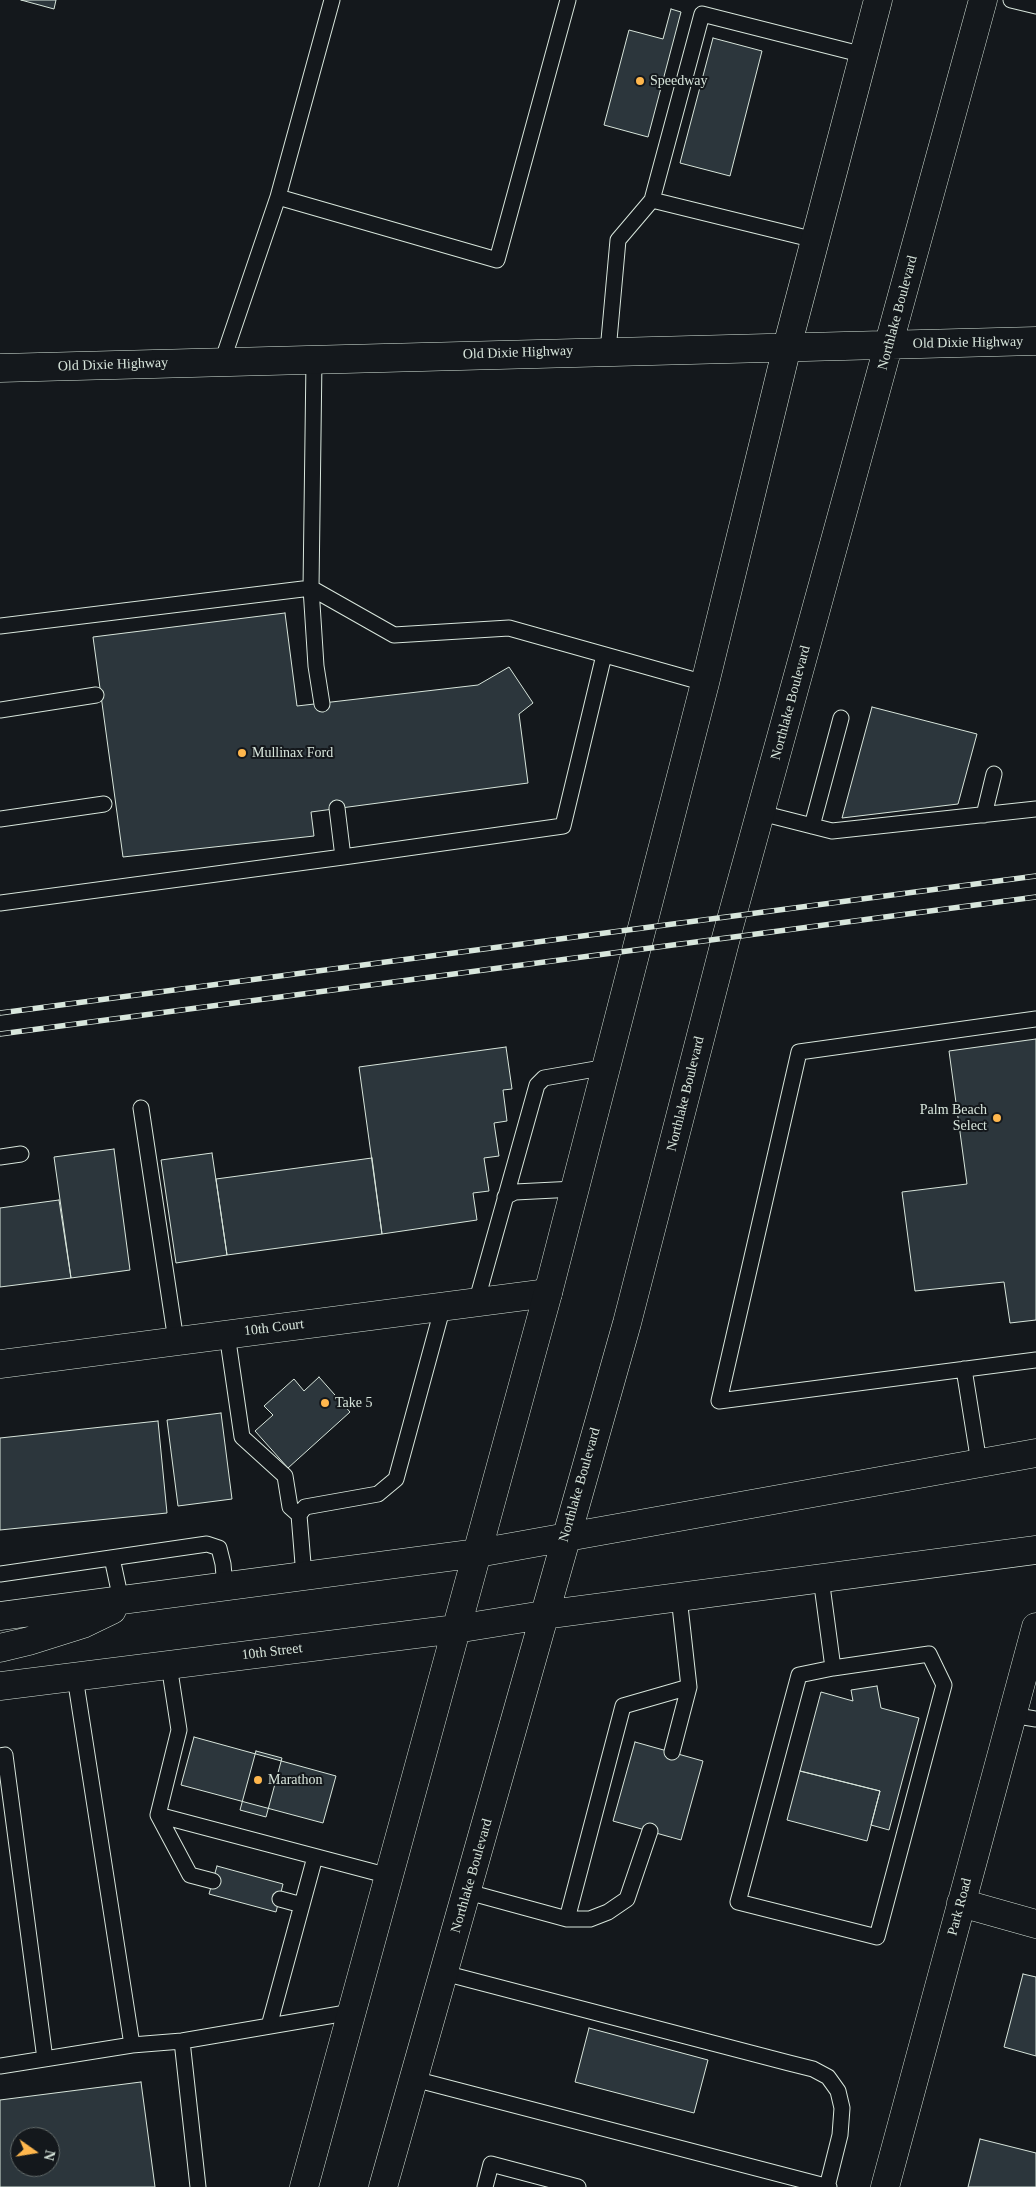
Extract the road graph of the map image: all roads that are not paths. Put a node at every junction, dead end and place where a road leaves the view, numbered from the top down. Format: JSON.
{"nodes":[{"id":1,"x":332,"y":0,"type":"edge"},
{"id":2,"x":568,"y":0,"type":"edge"},
{"id":3,"x":878,"y":0,"type":"edge"},
{"id":4,"x":983,"y":0,"type":"edge"},
{"id":5,"x":1011,"y":0,"type":"edge"},
{"id":6,"x":1036,"y":6,"type":"edge"},
{"id":7,"x":864,"y":55,"type":"junction"},
{"id":8,"x":278,"y":198,"type":"junction"},
{"id":9,"x":652,"y":200,"type":"junction"},
{"id":10,"x":815,"y":240,"type":"junction"},
{"id":11,"x":1036,"y":341,"type":"edge"},
{"id":12,"x":889,"y":345,"type":"junction"},
{"id":13,"x":786,"y":347,"type":"junction"},
{"id":14,"x":608,"y":351,"type":"junction"},
{"id":15,"x":314,"y":359,"type":"junction"},
{"id":16,"x":222,"y":362,"type":"junction"},
{"id":17,"x":0,"y":368,"type":"edge"},
{"id":18,"x":311,"y":588,"type":"junction"},
{"id":19,"x":0,"y":626,"type":"edge"},
{"id":20,"x":604,"y":655,"type":"junction"},
{"id":21,"x":705,"y":683,"type":"junction"},
{"id":22,"x":96,"y":695,"type":"dead end"},
{"id":23,"x":322,"y":704,"type":"dead end"},
{"id":24,"x":0,"y":710,"type":"edge"},
{"id":25,"x":841,"y":718,"type":"dead end"},
{"id":26,"x":994,"y":774,"type":"dead end"},
{"id":27,"x":104,"y":804,"type":"dead end"},
{"id":28,"x":336,"y":808,"type":"dead end"},
{"id":29,"x":1036,"y":809,"type":"edge"},
{"id":30,"x":761,"y":813,"type":"junction"},
{"id":31,"x":984,"y":815,"type":"junction"},
{"id":32,"x":0,"y":819,"type":"edge"},
{"id":33,"x":812,"y":826,"type":"junction"},
{"id":34,"x":343,"y":857,"type":"junction"},
{"id":35,"x":0,"y":903,"type":"edge"},
{"id":36,"x":1036,"y":1019,"type":"edge"},
{"id":37,"x":607,"y":1067,"type":"junction"},
{"id":38,"x":141,"y":1108,"type":"dead end"},
{"id":39,"x":21,"y":1154,"type":"dead end"},
{"id":40,"x":0,"y":1157,"type":"edge"},
{"id":41,"x":575,"y":1189,"type":"junction"},
{"id":42,"x":505,"y":1197,"type":"junction"},
{"id":43,"x":548,"y":1293,"type":"junction"},
{"id":44,"x":476,"y":1302,"type":"junction"},
{"id":45,"x":443,"y":1306,"type":"junction"},
{"id":46,"x":227,"y":1334,"type":"junction"},
{"id":47,"x":176,"y":1341,"type":"junction"},
{"id":48,"x":1036,"y":1360,"type":"edge"},
{"id":49,"x":0,"y":1364,"type":"edge"},
{"id":50,"x":964,"y":1369,"type":"junction"},
{"id":51,"x":1036,"y":1453,"type":"edge"},
{"id":52,"x":979,"y":1463,"type":"junction"},
{"id":53,"x":299,"y":1515,"type":"junction"},
{"id":54,"x":565,"y":1536,"type":"junction"},
{"id":55,"x":1036,"y":1550,"type":"edge"},
{"id":56,"x":478,"y":1553,"type":"junction"},
{"id":57,"x":112,"y":1558,"type":"junction"},
{"id":58,"x":0,"y":1574,"type":"edge"},
{"id":59,"x":304,"y":1576,"type":"junction"},
{"id":60,"x":821,"y":1578,"type":"junction"},
{"id":61,"x":225,"y":1587,"type":"junction"},
{"id":62,"x":679,"y":1597,"type":"junction"},
{"id":63,"x":129,"y":1599,"type":"junction"},
{"id":64,"x":543,"y":1615,"type":"junction"},
{"id":65,"x":0,"y":1616,"type":"edge"},
{"id":66,"x":1036,"y":1627,"type":"edge"},
{"id":67,"x":456,"y":1629,"type":"junction"},
{"id":68,"x":0,"y":1648,"type":"edge"},
{"id":69,"x":169,"y":1665,"type":"junction"},
{"id":70,"x":833,"y":1668,"type":"junction"},
{"id":71,"x":75,"y":1677,"type":"junction"},
{"id":72,"x":0,"y":1686,"type":"edge"},
{"id":73,"x":689,"y":1687,"type":"junction"},
{"id":74,"x":1024,"y":1717,"type":"edge"},
{"id":75,"x":672,"y":1752,"type":"dead end"},
{"id":76,"x":0,"y":1756,"type":"edge"},
{"id":77,"x":158,"y":1815,"type":"junction"},
{"id":78,"x":650,"y":1831,"type":"dead end"},
{"id":79,"x":315,"y":1857,"type":"junction"},
{"id":80,"x":389,"y":1876,"type":"junction"},
{"id":81,"x":213,"y":1881,"type":"dead end"},
{"id":82,"x":468,"y":1892,"type":"junction"},
{"id":83,"x":280,"y":1898,"type":"dead end"},
{"id":84,"x":962,"y":1903,"type":"junction"},
{"id":85,"x":302,"y":1905,"type":"junction"},
{"id":86,"x":567,"y":1919,"type":"junction"},
{"id":87,"x":1036,"y":1924,"type":"edge"},
{"id":88,"x":444,"y":1973,"type":"junction"},
{"id":89,"x":352,"y":2012,"type":"junction"},
{"id":90,"x":269,"y":2026,"type":"junction"},
{"id":91,"x":182,"y":2041,"type":"junction"},
{"id":92,"x":132,"y":2045,"type":"junction"},
{"id":93,"x":45,"y":2059,"type":"junction"},
{"id":94,"x":0,"y":2066,"type":"edge"},
{"id":95,"x":414,"y":2079,"type":"junction"},
{"id":96,"x":198,"y":2187,"type":"edge"},
{"id":97,"x":304,"y":2187,"type":"edge"},
{"id":98,"x":383,"y":2187,"type":"edge"},
{"id":99,"x":486,"y":2187,"type":"edge"},
{"id":100,"x":578,"y":2187,"type":"edge"},
{"id":101,"x":828,"y":2187,"type":"edge"},
{"id":102,"x":885,"y":2187,"type":"edge"}],
"edges":[{"from":1,"to":8,"type":"lane"},
{"from":2,"to":8,"type":"lane"},
{"from":3,"to":7,"type":"main road"},
{"from":4,"to":12,"type":"main road","name":"Northlake Boulevard"},
{"from":5,"to":6,"type":"lane"},
{"from":7,"to":9,"type":"lane"},
{"from":7,"to":10,"type":"main road"},
{"from":8,"to":16,"type":"lane"},
{"from":9,"to":10,"type":"lane"},
{"from":9,"to":14,"type":"lane"},
{"from":10,"to":13,"type":"main road"},
{"from":11,"to":12,"type":"main road","name":"Old Dixie Highway"},
{"from":12,"to":13,"type":"main road","name":"Old Dixie Highway"},
{"from":12,"to":30,"type":"main road","name":"Northlake Boulevard"},
{"from":13,"to":14,"type":"main road","name":"Old Dixie Highway"},
{"from":13,"to":21,"type":"main road"},
{"from":14,"to":15,"type":"main road","name":"Old Dixie Highway"},
{"from":15,"to":16,"type":"main road","name":"Old Dixie Highway"},
{"from":15,"to":18,"type":"lane"},
{"from":16,"to":17,"type":"main road","name":"Old Dixie Highway"},
{"from":18,"to":19,"type":"lane"},
{"from":18,"to":20,"type":"lane"},
{"from":18,"to":23,"type":"lane"},
{"from":20,"to":21,"type":"lane"},
{"from":20,"to":34,"type":"lane"},
{"from":21,"to":37,"type":"main road"},
{"from":22,"to":24,"type":"lane"},
{"from":25,"to":33,"type":"lane"},
{"from":26,"to":31,"type":"lane"},
{"from":27,"to":32,"type":"lane"},
{"from":28,"to":34,"type":"lane"},
{"from":29,"to":31,"type":"lane"},
{"from":30,"to":33,"type":"lane"},
{"from":30,"to":54,"type":"main road","name":"Northlake Boulevard"},
{"from":31,"to":33,"type":"lane"},
{"from":34,"to":35,"type":"lane"},
{"from":36,"to":50,"type":"lane"},
{"from":37,"to":41,"type":"main road"},
{"from":37,"to":42,"type":"lane"},
{"from":38,"to":47,"type":"lane"},
{"from":39,"to":40,"type":"lane"},
{"from":41,"to":42,"type":"lane"},
{"from":41,"to":43,"type":"main road"},
{"from":42,"to":44,"type":"lane"},
{"from":43,"to":44,"type":"main road","name":"10th Court"},
{"from":43,"to":56,"type":"main road"},
{"from":44,"to":45,"type":"main road","name":"10th Court"},
{"from":45,"to":46,"type":"main road","name":"10th Court"},
{"from":45,"to":53,"type":"lane"},
{"from":46,"to":47,"type":"main road","name":"10th Court"},
{"from":46,"to":53,"type":"lane"},
{"from":47,"to":49,"type":"main road","name":"10th Court"},
{"from":48,"to":50,"type":"lane"},
{"from":50,"to":52,"type":"lane"},
{"from":51,"to":52,"type":"main road"},
{"from":52,"to":54,"type":"main road"},
{"from":53,"to":59,"type":"lane"},
{"from":54,"to":56,"type":"main road"},
{"from":54,"to":64,"type":"main road","name":"Northlake Boulevard"},
{"from":55,"to":60,"type":"main road","name":"10th Street"},
{"from":56,"to":59,"type":"main road"},
{"from":56,"to":67,"type":"main road"},
{"from":57,"to":58,"type":"lane"},
{"from":57,"to":61,"type":"lane"},
{"from":57,"to":63,"type":"lane"},
{"from":59,"to":61,"type":"main road"},
{"from":60,"to":62,"type":"main road","name":"10th Street"},
{"from":60,"to":70,"type":"lane"},
{"from":61,"to":63,"type":"main road"},
{"from":62,"to":64,"type":"main road","name":"10th Street"},
{"from":62,"to":73,"type":"lane"},
{"from":63,"to":65,"type":"main road"},
{"from":63,"to":68,"type":"main road"},
{"from":64,"to":67,"type":"main road","name":"10th Street"},
{"from":64,"to":82,"type":"main road","name":"Northlake Boulevard"},
{"from":66,"to":74,"type":"main road","name":"Park Road"},
{"from":67,"to":69,"type":"main road","name":"10th Street"},
{"from":67,"to":80,"type":"main road"},
{"from":69,"to":71,"type":"main road","name":"10th Street"},
{"from":69,"to":77,"type":"lane"},
{"from":70,"to":70,"type":"lane"},
{"from":71,"to":72,"type":"main road","name":"10th Street"},
{"from":71,"to":92,"type":"lane"},
{"from":73,"to":75,"type":"lane"},
{"from":73,"to":86,"type":"lane"},
{"from":74,"to":84,"type":"main road","name":"Park Road"},
{"from":76,"to":93,"type":"lane"},
{"from":77,"to":79,"type":"lane"},
{"from":77,"to":81,"type":"lane"},
{"from":78,"to":86,"type":"lane"},
{"from":79,"to":80,"type":"lane"},
{"from":79,"to":85,"type":"lane"},
{"from":80,"to":89,"type":"main road"},
{"from":82,"to":86,"type":"lane"},
{"from":82,"to":88,"type":"main road","name":"Northlake Boulevard"},
{"from":83,"to":85,"type":"lane"},
{"from":84,"to":87,"type":"main road"},
{"from":84,"to":102,"type":"main road","name":"Park Road"},
{"from":85,"to":90,"type":"lane"},
{"from":88,"to":95,"type":"main road","name":"Northlake Boulevard"},
{"from":88,"to":101,"type":"lane"},
{"from":89,"to":90,"type":"lane"},
{"from":89,"to":97,"type":"main road"},
{"from":90,"to":91,"type":"lane"},
{"from":91,"to":92,"type":"lane"},
{"from":91,"to":96,"type":"lane"},
{"from":92,"to":93,"type":"lane"},
{"from":93,"to":94,"type":"lane"},
{"from":95,"to":98,"type":"main road","name":"Northlake Boulevard"},
{"from":95,"to":101,"type":"lane"},
{"from":99,"to":100,"type":"lane"}]}
